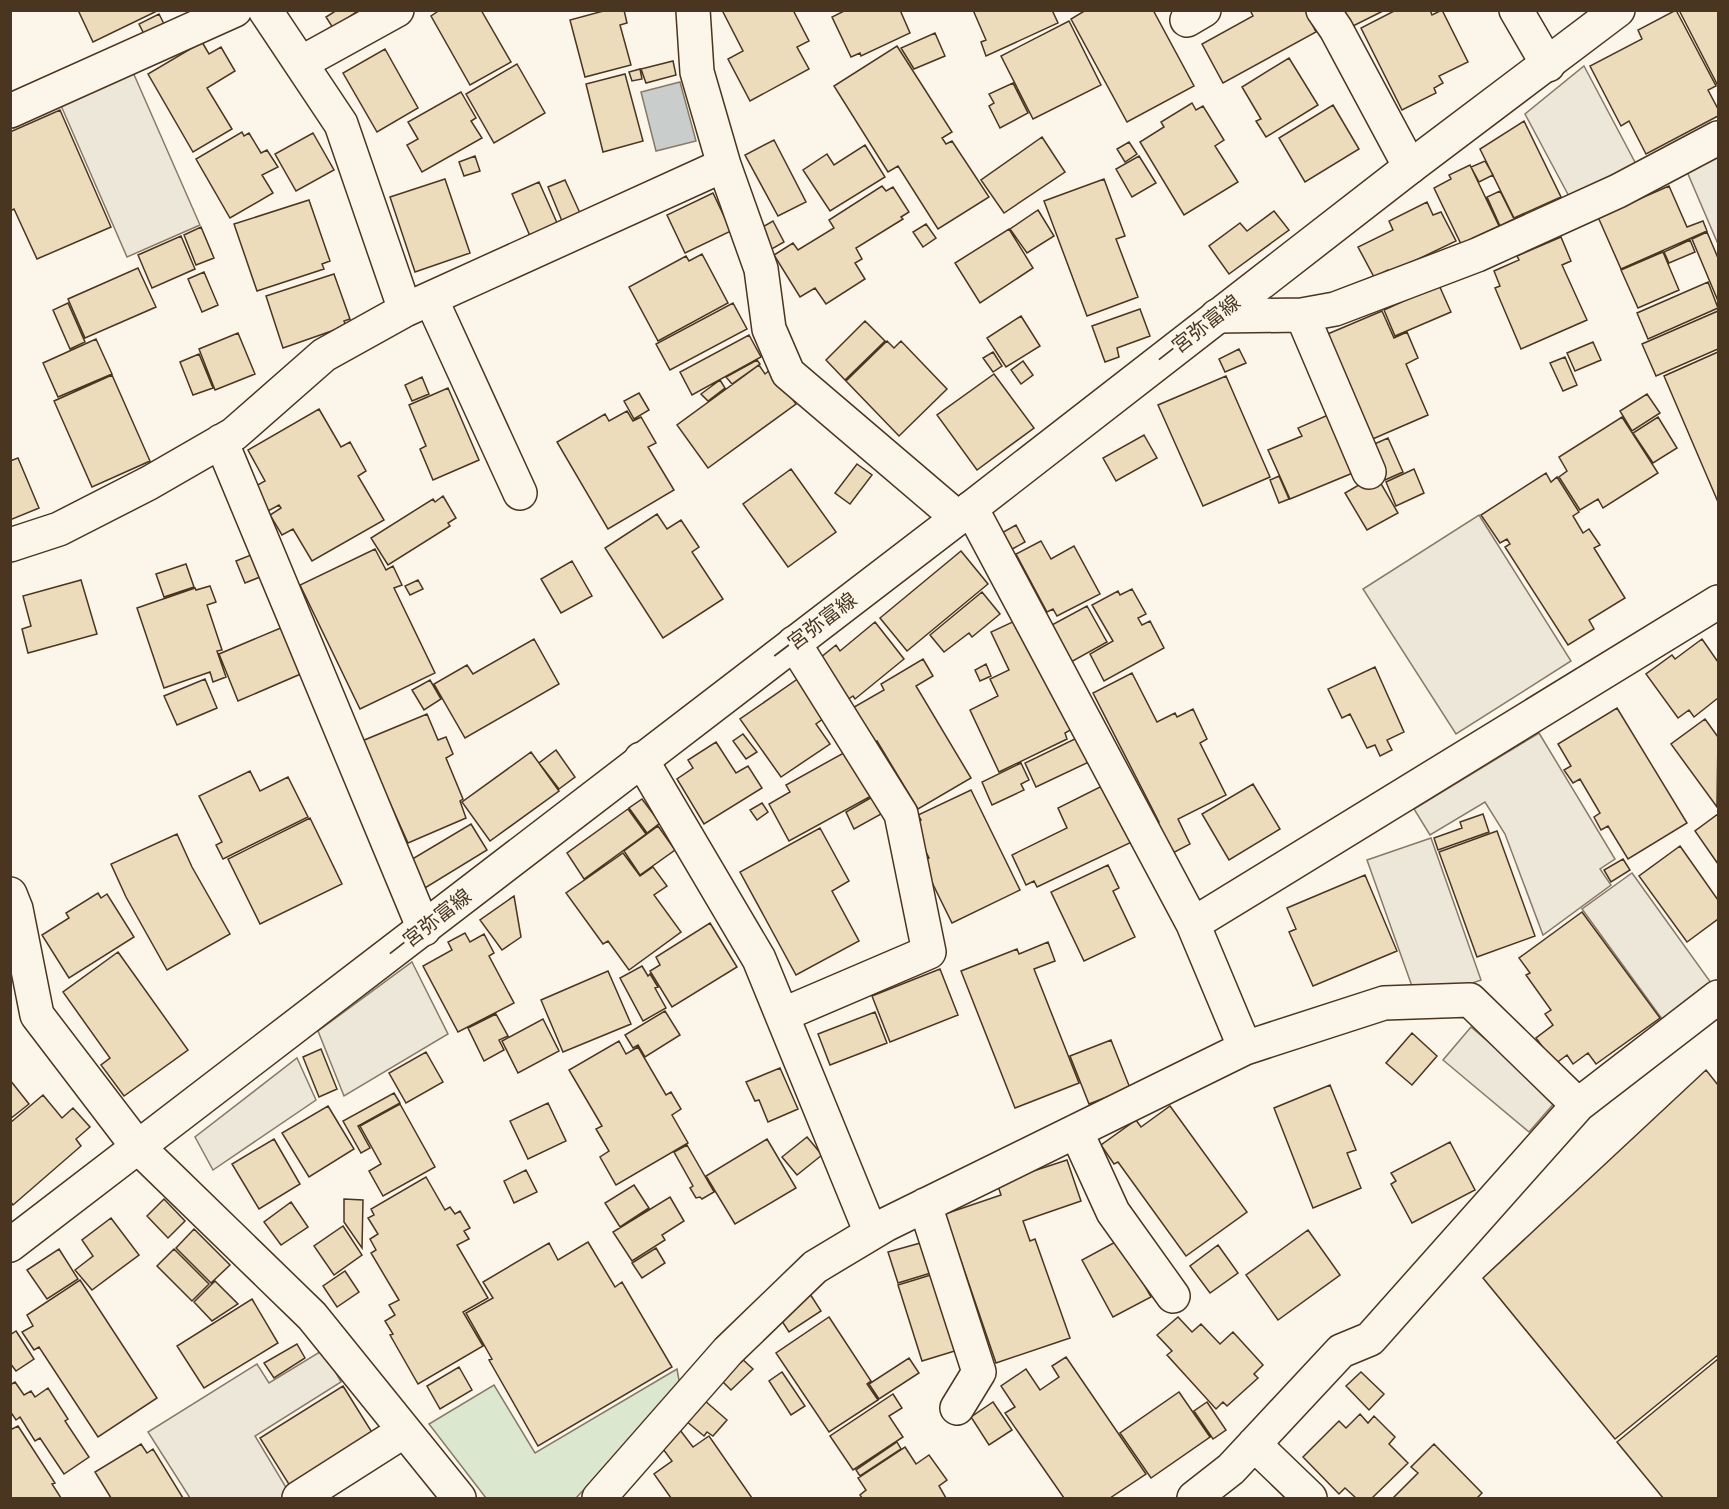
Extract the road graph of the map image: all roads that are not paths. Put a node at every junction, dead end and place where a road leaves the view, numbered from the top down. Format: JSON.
{"nodes":[{"id":1,"x":235,"y":10,"type":"edge"},
{"id":2,"x":265,"y":10,"type":"edge"},
{"id":3,"x":397,"y":10,"type":"edge"},
{"id":4,"x":693,"y":10,"type":"edge"},
{"id":5,"x":1323,"y":10,"type":"edge"},
{"id":6,"x":1516,"y":10,"type":"edge"},
{"id":7,"x":1618,"y":10,"type":"edge"},
{"id":8,"x":301,"y":63,"type":"junction"},
{"id":9,"x":1548,"y":65,"type":"junction"},
{"id":10,"x":10,"y":111,"type":"edge"},
{"id":11,"x":1719,"y":138,"type":"edge"},
{"id":12,"x":724,"y":165,"type":"junction"},
{"id":13,"x":1410,"y":167,"type":"junction"},
{"id":14,"x":418,"y":304,"type":"junction"},
{"id":15,"x":1302,"y":315,"type":"junction"},
{"id":16,"x":1217,"y":316,"type":"junction"},
{"id":17,"x":221,"y":441,"type":"junction"},
{"id":18,"x":1369,"y":472,"type":"dead end"},
{"id":19,"x":520,"y":493,"type":"dead end"},
{"id":20,"x":964,"y":513,"type":"junction"},
{"id":21,"x":10,"y":545,"type":"edge"},
{"id":22,"x":1719,"y":602,"type":"edge"},
{"id":23,"x":794,"y":643,"type":"junction"},
{"id":24,"x":641,"y":759,"type":"junction"},
{"id":25,"x":10,"y":894,"type":"edge"},
{"id":26,"x":1193,"y":924,"type":"junction"},
{"id":27,"x":424,"y":929,"type":"junction"},
{"id":28,"x":1719,"y":997,"type":"edge"},
{"id":29,"x":782,"y":1015,"type":"junction"},
{"id":30,"x":1245,"y":1048,"type":"junction"},
{"id":31,"x":1578,"y":1105,"type":"junction"},
{"id":32,"x":1076,"y":1131,"type":"junction"},
{"id":33,"x":137,"y":1146,"type":"junction"},
{"id":34,"x":925,"y":1205,"type":"junction"},
{"id":35,"x":871,"y":1233,"type":"junction"},
{"id":36,"x":10,"y":1245,"type":"edge"},
{"id":37,"x":1173,"y":1296,"type":"dead end"},
{"id":38,"x":957,"y":1408,"type":"dead end"},
{"id":39,"x":404,"y":1431,"type":"junction"},
{"id":40,"x":1254,"y":1444,"type":"junction"},
{"id":41,"x":299,"y":1498,"type":"edge"},
{"id":42,"x":459,"y":1498,"type":"edge"},
{"id":43,"x":599,"y":1498,"type":"edge"},
{"id":44,"x":1194,"y":1498,"type":"edge"},
{"id":45,"x":1310,"y":1498,"type":"edge"}],
"edges":[{"from":1,"to":10,"type":"street"},
{"from":2,"to":8,"type":"street"},
{"from":3,"to":8,"type":"street"},
{"from":4,"to":12,"type":"street"},
{"from":5,"to":13,"type":"street"},
{"from":6,"to":9,"type":"street"},
{"from":7,"to":9,"type":"street","name":"一宮弥富線"},
{"from":8,"to":14,"type":"street"},
{"from":9,"to":13,"type":"street","name":"一宮弥富線"},
{"from":11,"to":15,"type":"street"},
{"from":12,"to":14,"type":"street"},
{"from":12,"to":20,"type":"street"},
{"from":13,"to":16,"type":"street","name":"一宮弥富線"},
{"from":14,"to":17,"type":"street"},
{"from":14,"to":19,"type":"street"},
{"from":15,"to":16,"type":"street"},
{"from":15,"to":18,"type":"street"},
{"from":16,"to":20,"type":"street","name":"一宮弥富線"},
{"from":17,"to":21,"type":"street"},
{"from":17,"to":27,"type":"street"},
{"from":20,"to":23,"type":"street","name":"一宮弥富線"},
{"from":20,"to":26,"type":"street"},
{"from":22,"to":26,"type":"street"},
{"from":23,"to":24,"type":"street","name":"一宮弥富線"},
{"from":23,"to":29,"type":"street"},
{"from":24,"to":27,"type":"street","name":"一宮弥富線"},
{"from":24,"to":29,"type":"street"},
{"from":25,"to":33,"type":"street"},
{"from":26,"to":30,"type":"street"},
{"from":27,"to":33,"type":"street","name":"一宮弥富線"},
{"from":28,"to":31,"type":"street"},
{"from":29,"to":35,"type":"street"},
{"from":30,"to":31,"type":"street"},
{"from":30,"to":32,"type":"street"},
{"from":31,"to":40,"type":"street"},
{"from":32,"to":34,"type":"street"},
{"from":32,"to":37,"type":"street"},
{"from":33,"to":36,"type":"street","name":"一宮弥富線"},
{"from":33,"to":39,"type":"street"},
{"from":34,"to":35,"type":"street"},
{"from":34,"to":38,"type":"street"},
{"from":35,"to":43,"type":"street"},
{"from":39,"to":41,"type":"street"},
{"from":39,"to":42,"type":"street"},
{"from":40,"to":44,"type":"street"},
{"from":40,"to":45,"type":"street"}]}
